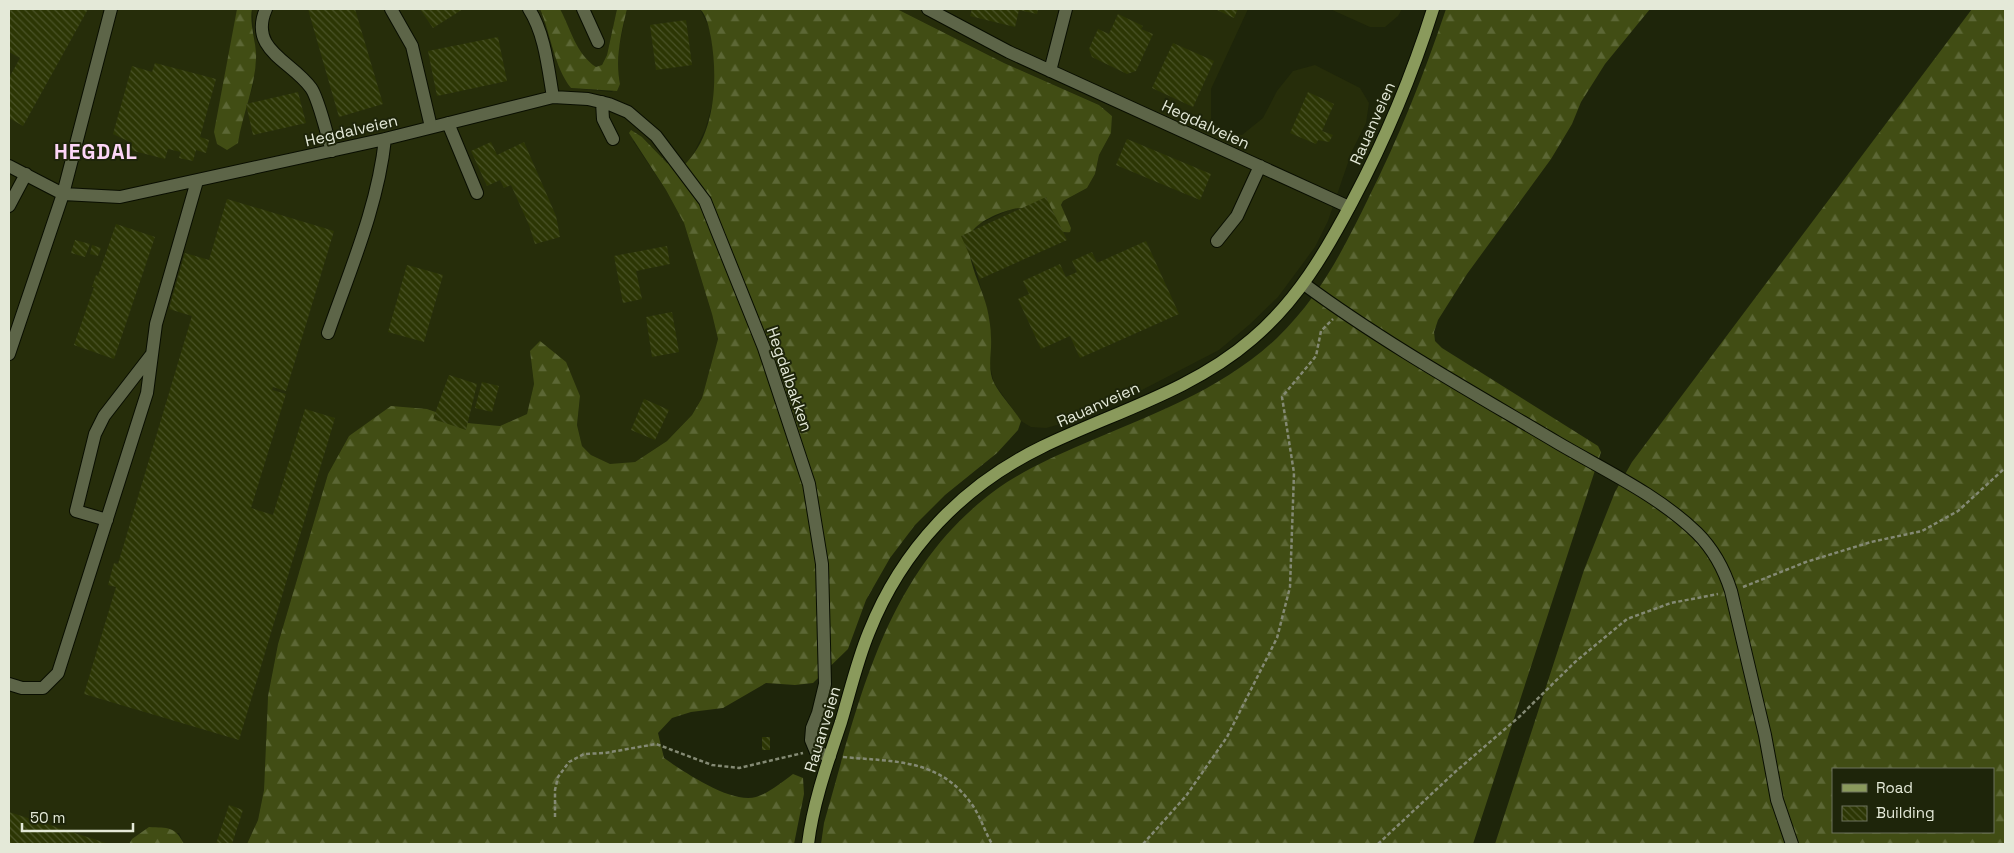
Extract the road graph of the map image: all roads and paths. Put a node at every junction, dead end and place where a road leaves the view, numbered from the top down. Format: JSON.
{"nodes":[{"id":1,"x":111,"y":9,"type":"edge"},
{"id":2,"x":266,"y":9,"type":"edge"},
{"id":3,"x":391,"y":9,"type":"edge"},
{"id":4,"x":529,"y":9,"type":"edge"},
{"id":5,"x":583,"y":9,"type":"edge"},
{"id":6,"x":928,"y":9,"type":"edge"},
{"id":7,"x":1066,"y":9,"type":"edge"},
{"id":8,"x":1433,"y":9,"type":"edge"},
{"id":9,"x":598,"y":42,"type":"dead end"},
{"id":10,"x":1050,"y":70,"type":"junction"},
{"id":11,"x":553,"y":97,"type":"junction"},
{"id":12,"x":602,"y":102,"type":"junction"},
{"id":13,"x":448,"y":123,"type":"junction"},
{"id":14,"x":431,"y":127,"type":"junction"},
{"id":15,"x":385,"y":139,"type":"junction"},
{"id":16,"x":613,"y":139,"type":"dead end"},
{"id":17,"x":332,"y":151,"type":"junction"},
{"id":18,"x":9,"y":166,"type":"edge"},
{"id":19,"x":1260,"y":166,"type":"junction"},
{"id":20,"x":26,"y":174,"type":"junction"},
{"id":21,"x":197,"y":181,"type":"junction"},
{"id":22,"x":477,"y":193,"type":"dead end"},
{"id":23,"x":64,"y":194,"type":"junction"},
{"id":24,"x":9,"y":206,"type":"edge"},
{"id":25,"x":1349,"y":207,"type":"junction"},
{"id":26,"x":1217,"y":241,"type":"dead end"},
{"id":27,"x":1304,"y":284,"type":"junction"},
{"id":28,"x":1340,"y":310,"type":"junction"},
{"id":29,"x":14,"y":319,"type":"edge"},
{"id":30,"x":328,"y":333,"type":"dead end"},
{"id":31,"x":9,"y":354,"type":"edge"},
{"id":32,"x":152,"y":354,"type":"junction"},
{"id":33,"x":2005,"y":468,"type":"edge"},
{"id":34,"x":107,"y":520,"type":"junction"},
{"id":35,"x":1731,"y":591,"type":"junction"},
{"id":36,"x":9,"y":684,"type":"edge"},
{"id":37,"x":816,"y":752,"type":"junction"},
{"id":38,"x":830,"y":756,"type":"junction"},
{"id":39,"x":555,"y":817,"type":"dead end"},
{"id":40,"x":808,"y":844,"type":"edge"},
{"id":41,"x":992,"y":844,"type":"edge"},
{"id":42,"x":1142,"y":844,"type":"edge"},
{"id":43,"x":1378,"y":844,"type":"edge"},
{"id":44,"x":1792,"y":844,"type":"edge"}],
"edges":[{"from":1,"to":23,"type":"street"},
{"from":2,"to":17,"type":"street"},
{"from":3,"to":14,"type":"street"},
{"from":4,"to":11,"type":"street"},
{"from":5,"to":9,"type":"street"},
{"from":6,"to":10,"type":"street","name":"Hegdalveien"},
{"from":7,"to":10,"type":"street"},
{"from":8,"to":25,"type":"main road","name":"Rauanveien"},
{"from":10,"to":19,"type":"street","name":"Hegdalveien"},
{"from":11,"to":12,"type":"street","name":"Hegdalbakken"},
{"from":11,"to":13,"type":"street","name":"Hegdalveien"},
{"from":12,"to":16,"type":"street"},
{"from":12,"to":37,"type":"street","name":"Hegdalbakken"},
{"from":13,"to":14,"type":"street","name":"Hegdalveien"},
{"from":13,"to":22,"type":"street"},
{"from":14,"to":15,"type":"street","name":"Hegdalveien"},
{"from":15,"to":17,"type":"street","name":"Hegdalveien"},
{"from":15,"to":30,"type":"street"},
{"from":17,"to":21,"type":"street","name":"Hegdalveien"},
{"from":18,"to":20,"type":"street"},
{"from":19,"to":25,"type":"street","name":"Hegdalveien"},
{"from":19,"to":26,"type":"street"},
{"from":20,"to":23,"type":"street"},
{"from":20,"to":24,"type":"street"},
{"from":21,"to":23,"type":"street","name":"Hegdalveien"},
{"from":21,"to":32,"type":"street"},
{"from":23,"to":29,"type":"street"},
{"from":25,"to":27,"type":"main road","name":"Rauanveien"},
{"from":27,"to":28,"type":"street"},
{"from":27,"to":38,"type":"main road","name":"Rauanveien"},
{"from":28,"to":35,"type":"street"},
{"from":28,"to":42,"type":"path"},
{"from":29,"to":31,"type":"street"},
{"from":32,"to":34,"type":"street"},
{"from":32,"to":34,"type":"street"},
{"from":33,"to":35,"type":"path"},
{"from":34,"to":36,"type":"street"},
{"from":35,"to":43,"type":"path"},
{"from":35,"to":44,"type":"street"},
{"from":37,"to":38,"type":"street"},
{"from":37,"to":39,"type":"path"},
{"from":38,"to":40,"type":"main road","name":"Rauanveien"},
{"from":38,"to":41,"type":"path"}]}
